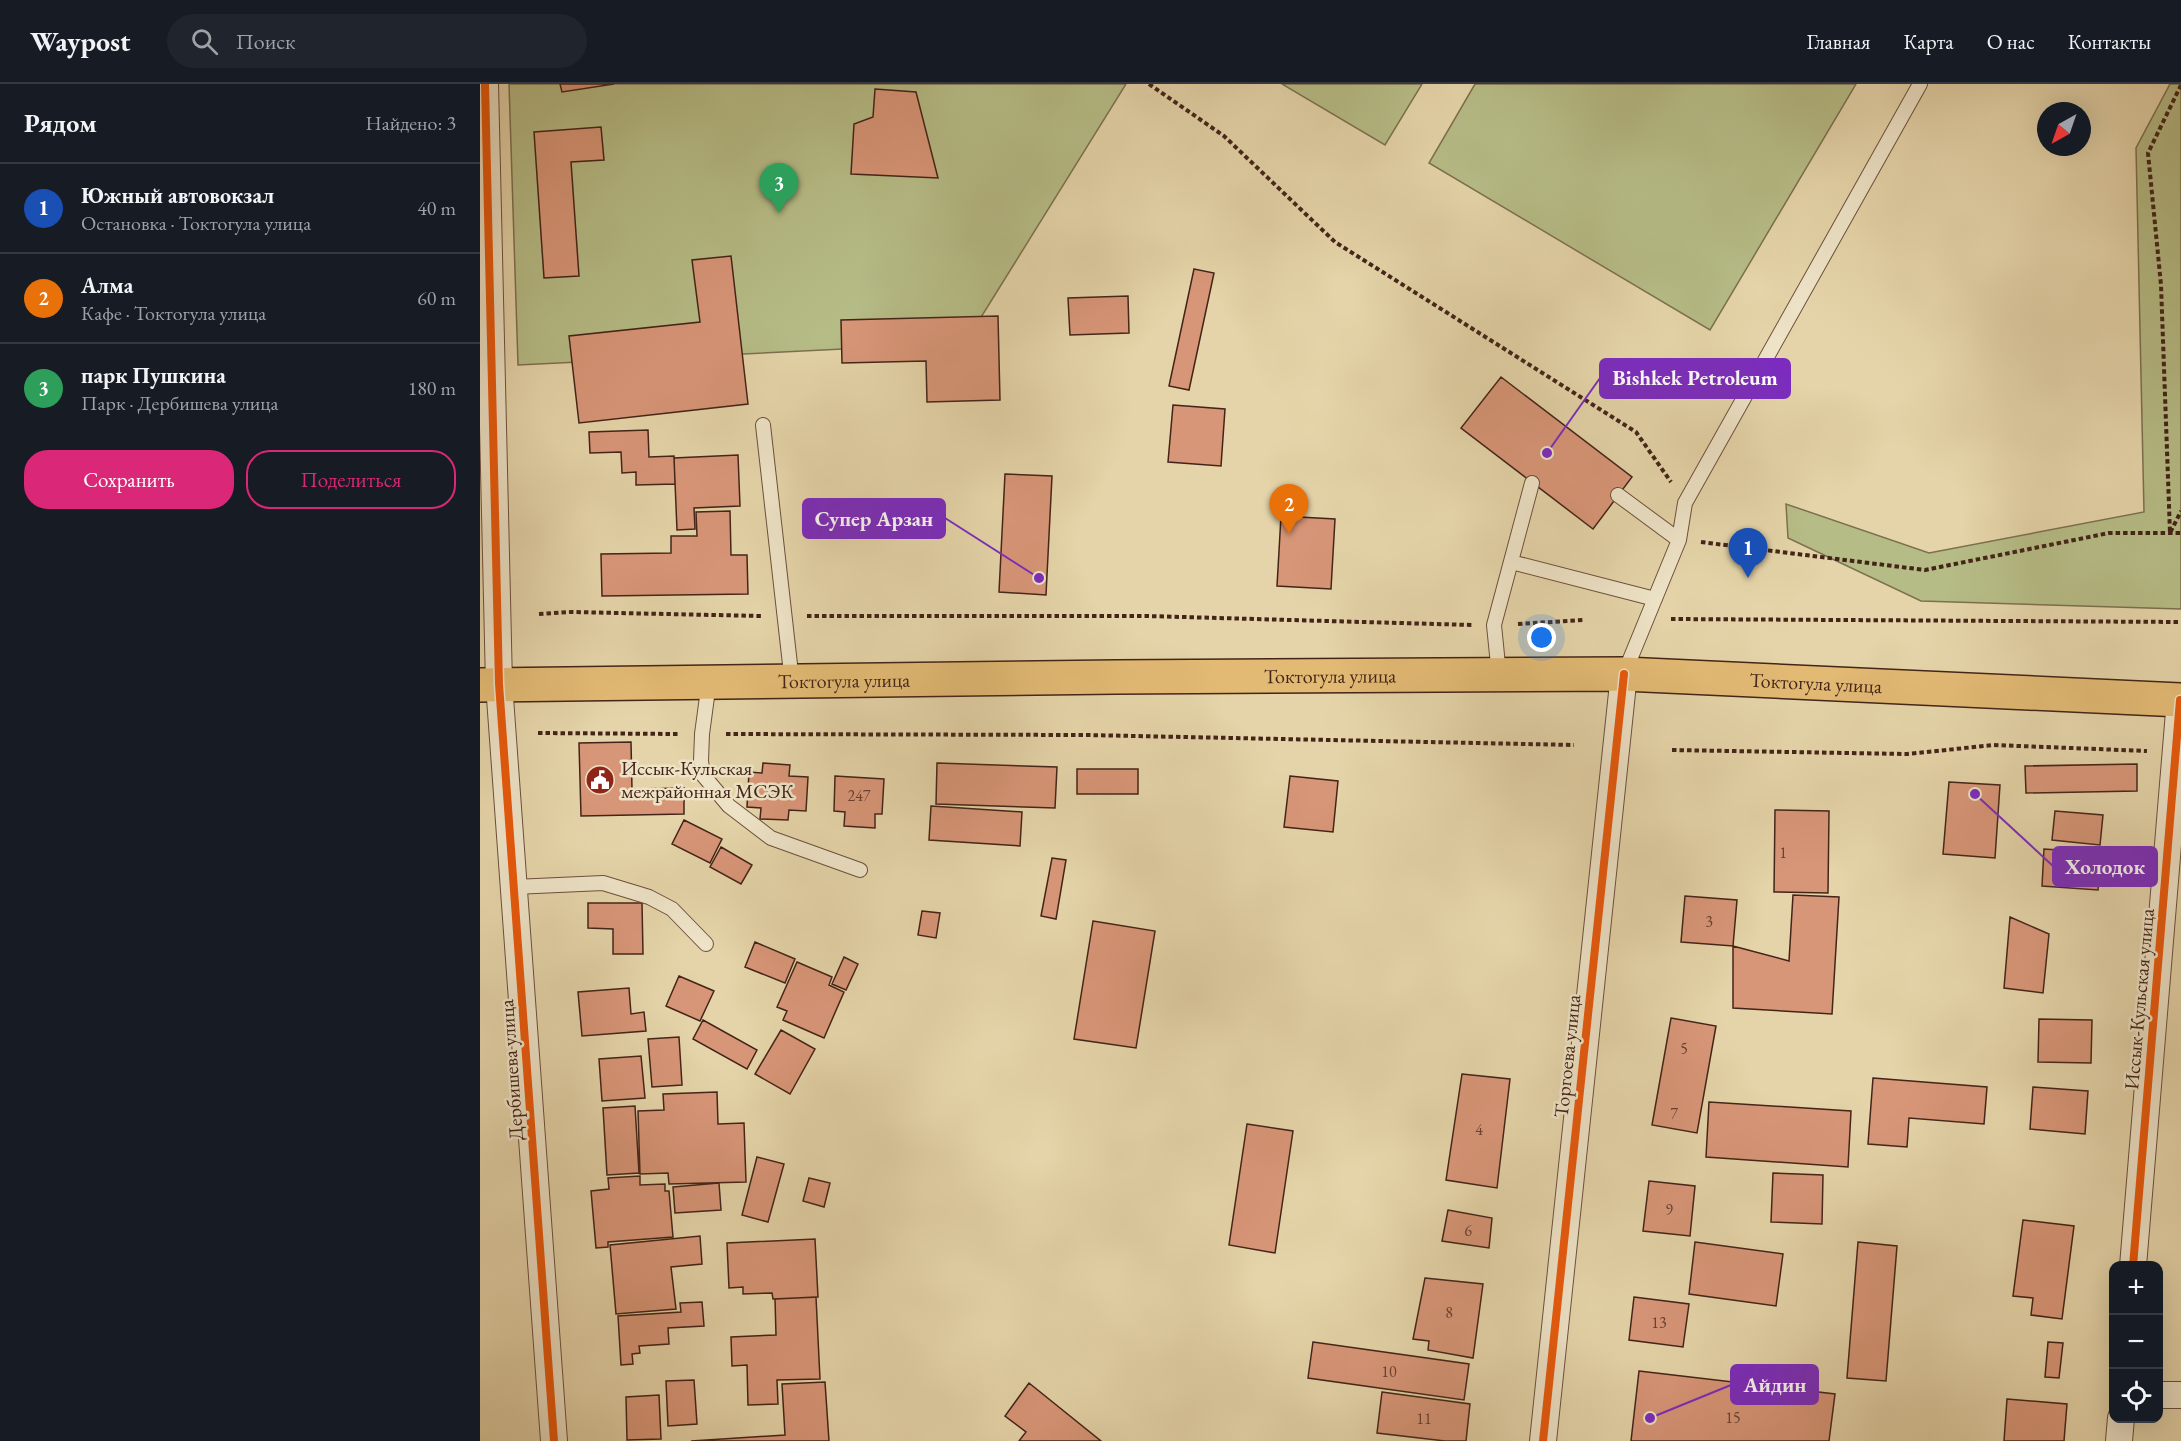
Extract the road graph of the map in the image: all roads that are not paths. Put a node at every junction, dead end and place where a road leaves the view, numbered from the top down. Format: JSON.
{"nodes":[{"id":1,"x":485,"y":84,"type":"edge"},
{"id":2,"x":1920,"y":84,"type":"edge"},
{"id":3,"x":764,"y":425,"type":"dead end"},
{"id":4,"x":1532,"y":483,"type":"dead end"},
{"id":5,"x":1618,"y":495,"type":"dead end"},
{"id":6,"x":1679,"y":540,"type":"junction"},
{"id":7,"x":1511,"y":562,"type":"junction"},
{"id":8,"x":1655,"y":599,"type":"junction"},
{"id":9,"x":1624,"y":674,"type":"junction"},
{"id":10,"x":1498,"y":675,"type":"junction"},
{"id":11,"x":792,"y":681,"type":"junction"},
{"id":12,"x":709,"y":682,"type":"junction"},
{"id":13,"x":490,"y":684,"type":"edge"},
{"id":14,"x":2181,"y":700,"type":"edge"},
{"id":15,"x":860,"y":870,"type":"dead end"},
{"id":16,"x":514,"y":887,"type":"junction"},
{"id":17,"x":706,"y":944,"type":"dead end"},
{"id":18,"x":2133,"y":1261,"type":"edge"},
{"id":19,"x":2163,"y":1395,"type":"edge"},
{"id":20,"x":2181,"y":1395,"type":"edge"},
{"id":21,"x":2121,"y":1423,"type":"edge"},
{"id":22,"x":554,"y":1441,"type":"edge"},
{"id":23,"x":1543,"y":1441,"type":"edge"},
{"id":24,"x":2119,"y":1441,"type":"edge"}],
"edges":[{"from":1,"to":13,"type":"street","name":"Дербишева улица"},
{"from":2,"to":6,"type":"lane"},
{"from":3,"to":11,"type":"lane"},
{"from":4,"to":7,"type":"lane"},
{"from":5,"to":6,"type":"lane"},
{"from":6,"to":8,"type":"lane"},
{"from":7,"to":8,"type":"lane"},
{"from":7,"to":10,"type":"lane"},
{"from":8,"to":9,"type":"lane"},
{"from":9,"to":10,"type":"highway","name":"Токтогула улица"},
{"from":9,"to":14,"type":"highway","name":"Токтогула улица"},
{"from":9,"to":23,"type":"street","name":"Торгоева улица"},
{"from":10,"to":11,"type":"highway","name":"Токтогула улица"},
{"from":11,"to":12,"type":"highway","name":"Токтогула улица"},
{"from":12,"to":13,"type":"highway","name":"Токтогула улица"},
{"from":12,"to":15,"type":"lane"},
{"from":13,"to":16,"type":"street","name":"Дербишева улица"},
{"from":14,"to":18,"type":"street","name":"Иссык-Кульская улица"},
{"from":16,"to":17,"type":"lane"},
{"from":16,"to":22,"type":"street","name":"Дербишева улица"},
{"from":19,"to":20,"type":"street"},
{"from":21,"to":24,"type":"street"}]}
